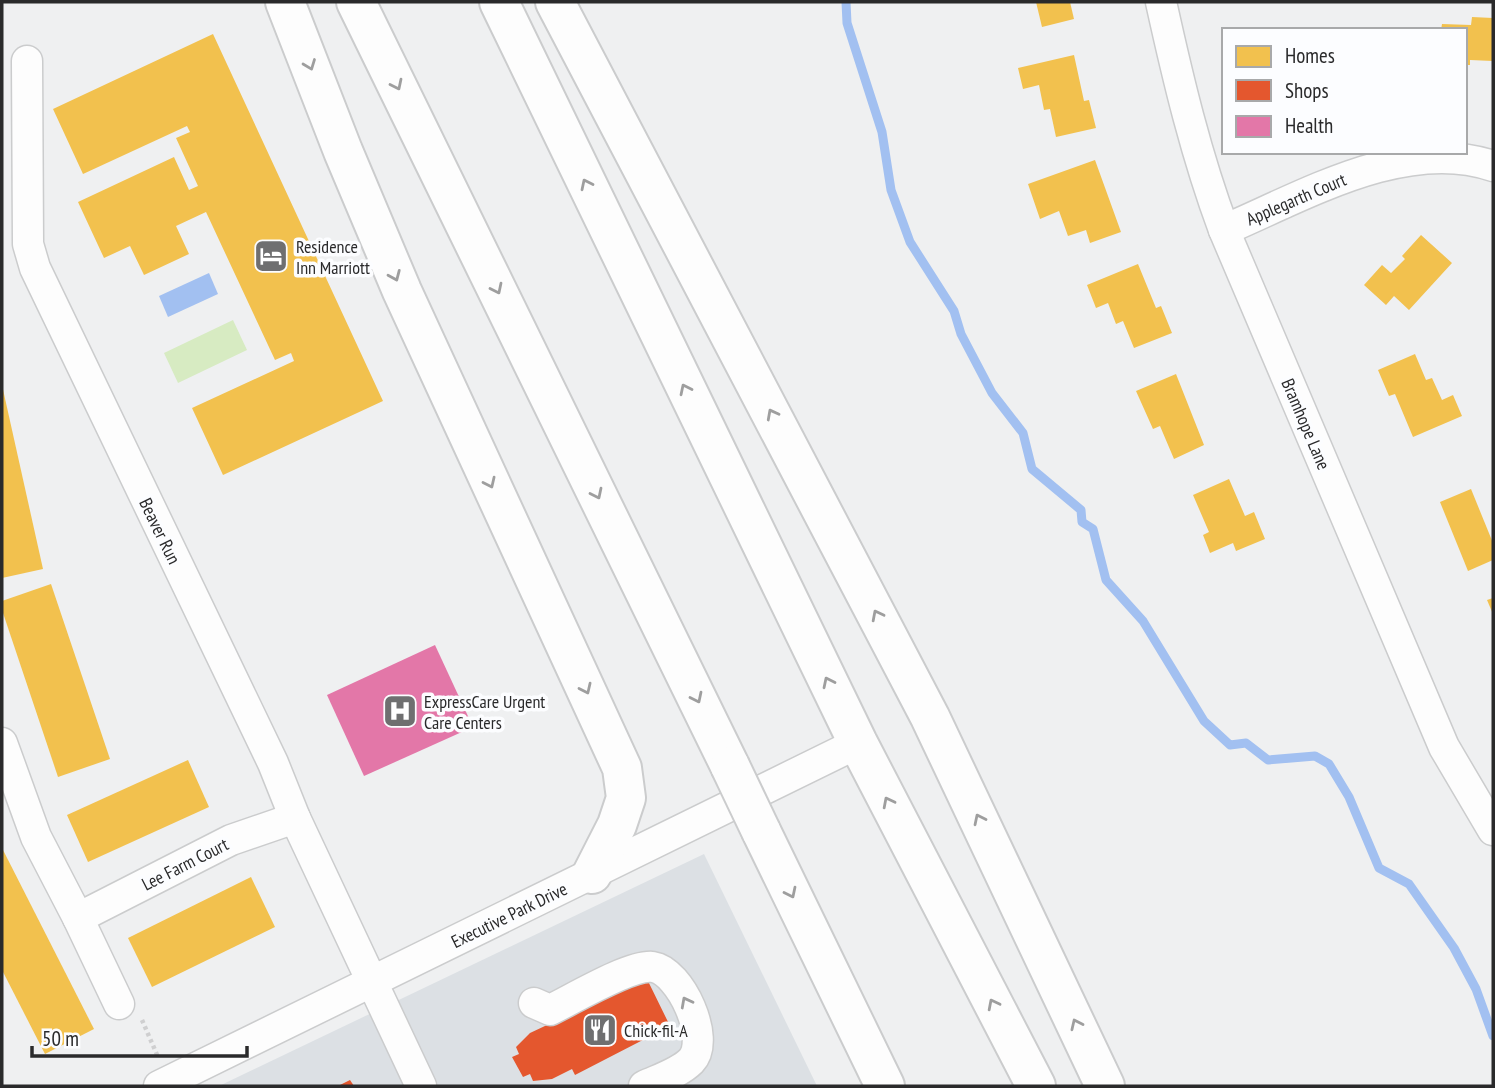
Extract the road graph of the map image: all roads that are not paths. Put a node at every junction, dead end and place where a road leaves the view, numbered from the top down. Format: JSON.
{"nodes":[{"id":1,"x":285,"y":2,"type":"edge"},
{"id":2,"x":356,"y":2,"type":"edge"},
{"id":3,"x":499,"y":2,"type":"edge"},
{"id":4,"x":555,"y":2,"type":"edge"},
{"id":5,"x":1161,"y":2,"type":"edge"},
{"id":6,"x":27,"y":61,"type":"dead end"},
{"id":7,"x":1493,"y":166,"type":"edge"},
{"id":8,"x":1224,"y":230,"type":"junction"},
{"id":9,"x":2,"y":743,"type":"edge"},
{"id":10,"x":858,"y":743,"type":"junction"},
{"id":11,"x":295,"y":818,"type":"junction"},
{"id":12,"x":1493,"y":830,"type":"edge"},
{"id":13,"x":593,"y":874,"type":"junction"},
{"id":14,"x":78,"y":918,"type":"junction"},
{"id":15,"x":371,"y":982,"type":"junction"},
{"id":16,"x":534,"y":1003,"type":"dead end"},
{"id":17,"x":119,"y":1004,"type":"dead end"},
{"id":18,"x":159,"y":1086,"type":"edge"},
{"id":19,"x":421,"y":1086,"type":"edge"},
{"id":20,"x":644,"y":1086,"type":"edge"},
{"id":21,"x":885,"y":1086,"type":"edge"},
{"id":22,"x":1036,"y":1086,"type":"edge"},
{"id":23,"x":1105,"y":1086,"type":"edge"}],
"edges":[{"from":1,"to":13,"type":"highway","one_way":true},
{"from":2,"to":21,"type":"highway","one_way":true,"bridge":true},
{"from":10,"to":3,"type":"highway","one_way":true},
{"from":23,"to":4,"type":"highway","one_way":true},
{"from":5,"to":8,"type":"street","name":"Bramhope Lane"},
{"from":6,"to":11,"type":"street","name":"Beaver Run"},
{"from":7,"to":8,"type":"street","name":"Applegarth Court"},
{"from":8,"to":12,"type":"street","name":"Bramhope Lane"},
{"from":9,"to":14,"type":"street"},
{"from":10,"to":13,"type":"street","name":"Executive Park Drive"},
{"from":22,"to":10,"type":"highway","one_way":true},
{"from":11,"to":14,"type":"street","name":"Lee Farm Court"},
{"from":11,"to":15,"type":"street","name":"Beaver Run"},
{"from":13,"to":15,"type":"street","name":"Executive Park Drive"},
{"from":14,"to":17,"type":"street"},
{"from":15,"to":18,"type":"street","name":"Executive Park Drive"},
{"from":15,"to":19,"type":"street","name":"Beaver Run"},
{"from":20,"to":16,"type":"street","one_way":true}]}
